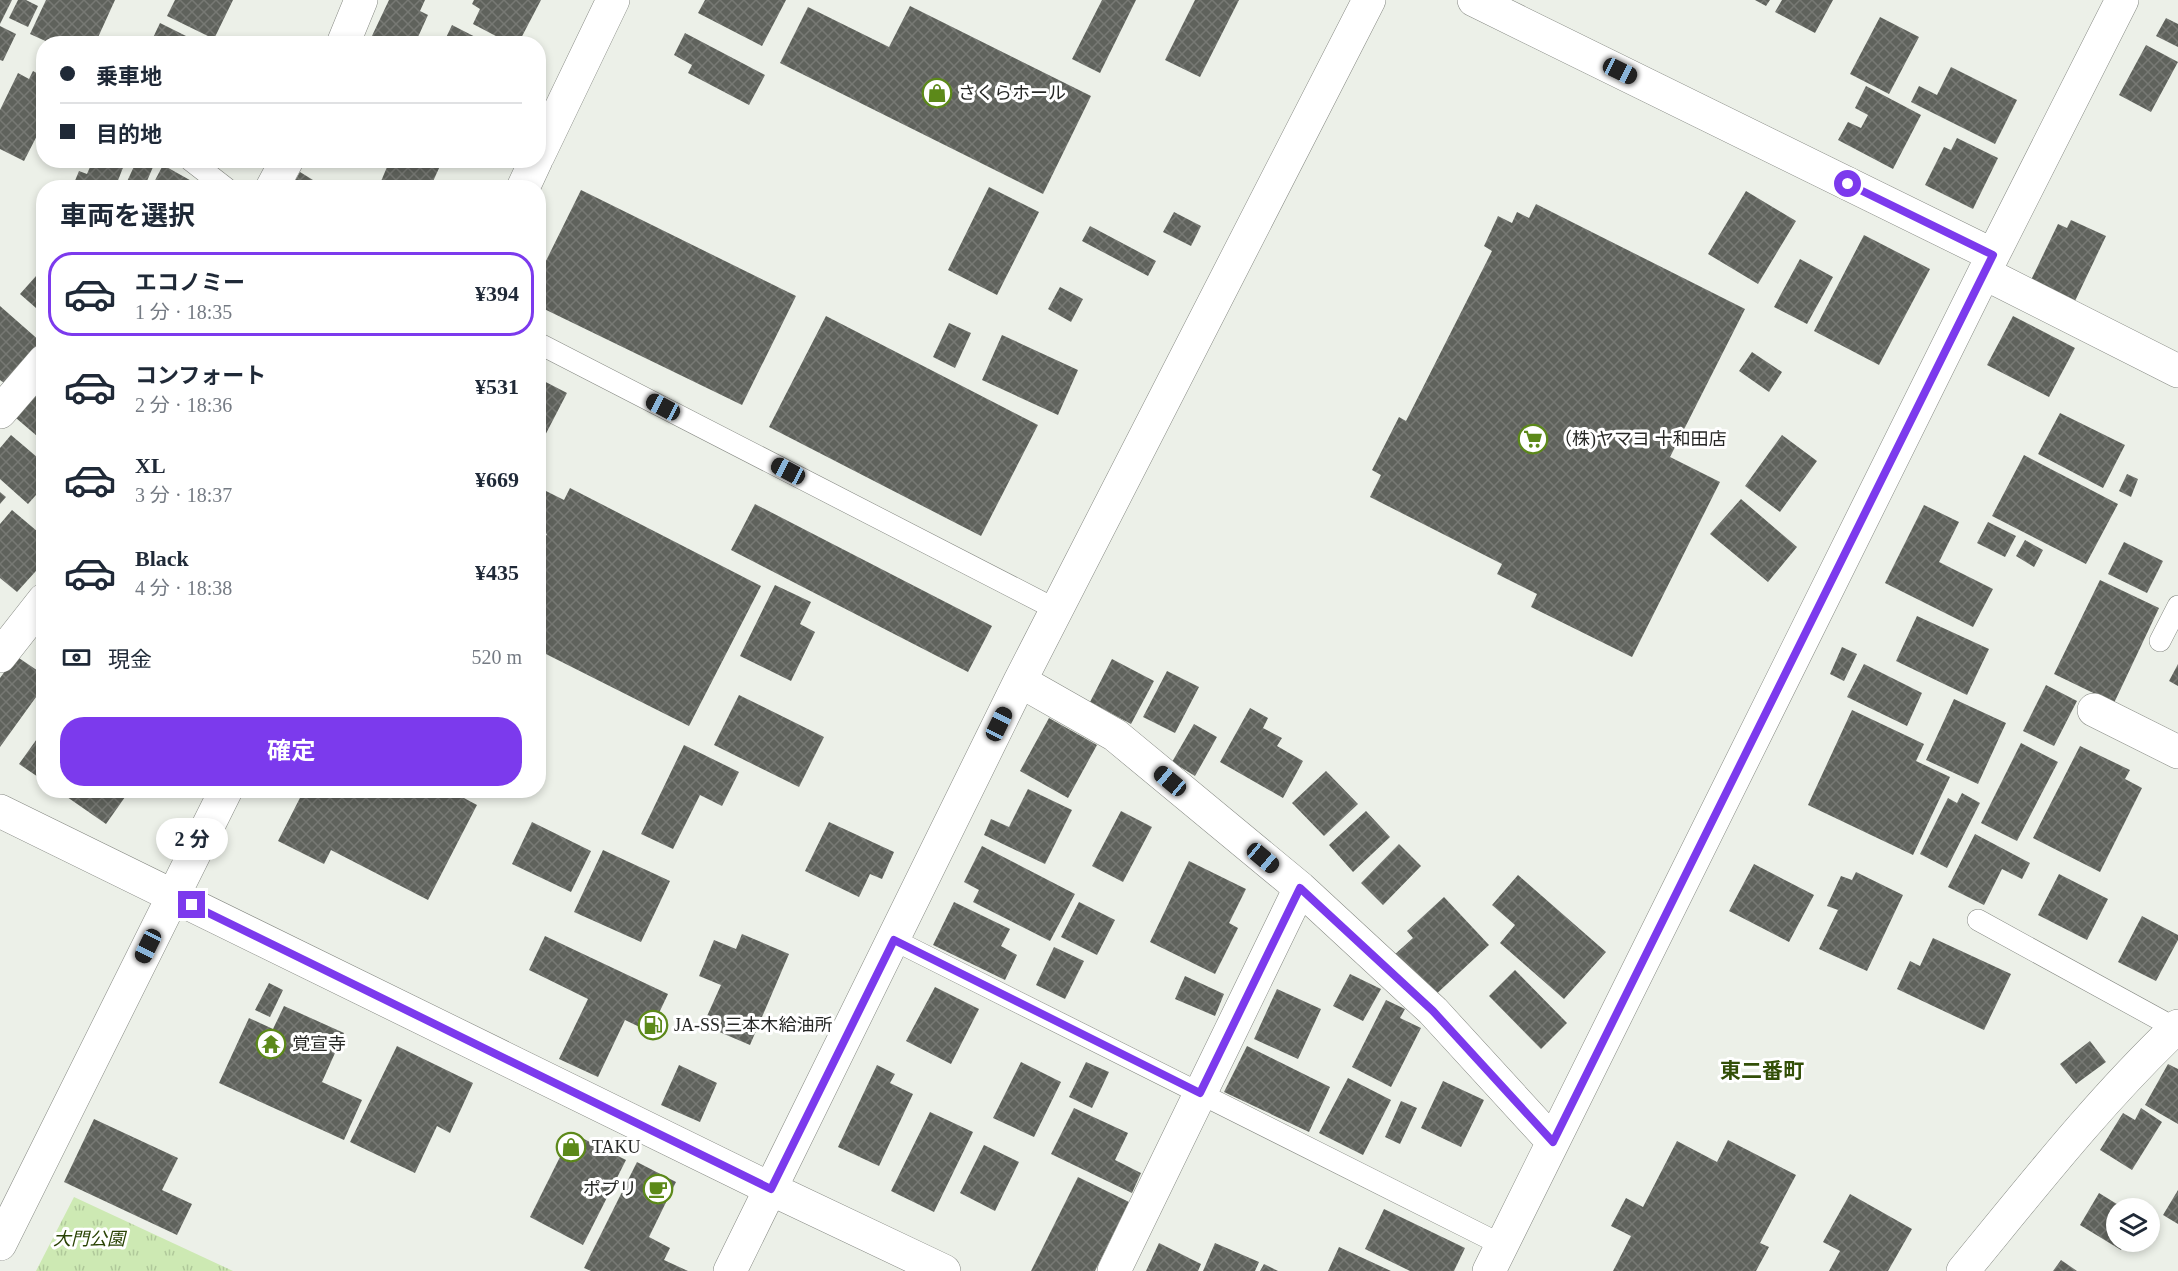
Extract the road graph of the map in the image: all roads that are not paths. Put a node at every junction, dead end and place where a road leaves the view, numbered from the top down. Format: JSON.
{"nodes":[{"id":1,"x":361,"y":0,"type":"edge"},
{"id":2,"x":613,"y":0,"type":"edge"},
{"id":3,"x":1369,"y":0,"type":"edge"},
{"id":4,"x":1474,"y":0,"type":"edge"},
{"id":5,"x":2122,"y":0,"type":"edge"},
{"id":6,"x":346,"y":36,"type":"edge"},
{"id":7,"x":546,"y":139,"type":"edge"},
{"id":8,"x":200,"y":168,"type":"edge"},
{"id":9,"x":216,"y":180,"type":"edge"},
{"id":10,"x":1989,"y":264,"type":"junction"},
{"id":11,"x":546,"y":347,"type":"edge"},
{"id":12,"x":36,"y":370,"type":"edge"},
{"id":13,"x":2178,"y":371,"type":"edge"},
{"id":14,"x":0,"y":412,"type":"edge"},
{"id":15,"x":2178,"y":606,"type":"edge"},
{"id":16,"x":36,"y":610,"type":"edge"},
{"id":17,"x":1057,"y":610,"type":"junction"},
{"id":18,"x":2160,"y":641,"type":"dead end"},
{"id":19,"x":0,"y":656,"type":"edge"},
{"id":20,"x":1020,"y":681,"type":"junction"},
{"id":21,"x":2094,"y":710,"type":"dead end"},
{"id":22,"x":2178,"y":752,"type":"edge"},
{"id":23,"x":222,"y":798,"type":"edge"},
{"id":24,"x":0,"y":812,"type":"edge"},
{"id":25,"x":1300,"y":888,"type":"junction"},
{"id":26,"x":173,"y":897,"type":"junction"},
{"id":27,"x":1978,"y":920,"type":"dead end"},
{"id":28,"x":894,"y":940,"type":"junction"},
{"id":29,"x":2177,"y":1027,"type":"edge"},
{"id":30,"x":1200,"y":1093,"type":"junction"},
{"id":31,"x":1553,"y":1142,"type":"junction"},
{"id":32,"x":771,"y":1189,"type":"junction"},
{"id":33,"x":0,"y":1244,"type":"edge"},
{"id":34,"x":1495,"y":1258,"type":"edge"},
{"id":35,"x":730,"y":1271,"type":"edge"},
{"id":36,"x":944,"y":1271,"type":"edge"},
{"id":37,"x":1114,"y":1271,"type":"edge"},
{"id":38,"x":1963,"y":1271,"type":"edge"}],
"edges":[{"from":1,"to":6,"type":"street"},
{"from":2,"to":7,"type":"street"},
{"from":3,"to":17,"type":"street"},
{"from":4,"to":10,"type":"street"},
{"from":5,"to":10,"type":"street"},
{"from":8,"to":9,"type":"lane"},
{"from":10,"to":13,"type":"street"},
{"from":10,"to":31,"type":"street"},
{"from":11,"to":17,"type":"lane"},
{"from":12,"to":14,"type":"street"},
{"from":15,"to":18,"type":"lane"},
{"from":16,"to":19,"type":"street"},
{"from":17,"to":20,"type":"street"},
{"from":20,"to":25,"type":"street"},
{"from":20,"to":28,"type":"street"},
{"from":21,"to":22,"type":"street"},
{"from":23,"to":26,"type":"street"},
{"from":24,"to":26,"type":"street"},
{"from":25,"to":30,"type":"street"},
{"from":25,"to":31,"type":"street"},
{"from":26,"to":32,"type":"street"},
{"from":26,"to":33,"type":"street"},
{"from":27,"to":29,"type":"lane"},
{"from":28,"to":30,"type":"lane"},
{"from":28,"to":32,"type":"street"},
{"from":29,"to":38,"type":"street"},
{"from":30,"to":34,"type":"lane"},
{"from":30,"to":37,"type":"street"},
{"from":31,"to":34,"type":"street"},
{"from":32,"to":35,"type":"street"},
{"from":32,"to":36,"type":"street"}]}
